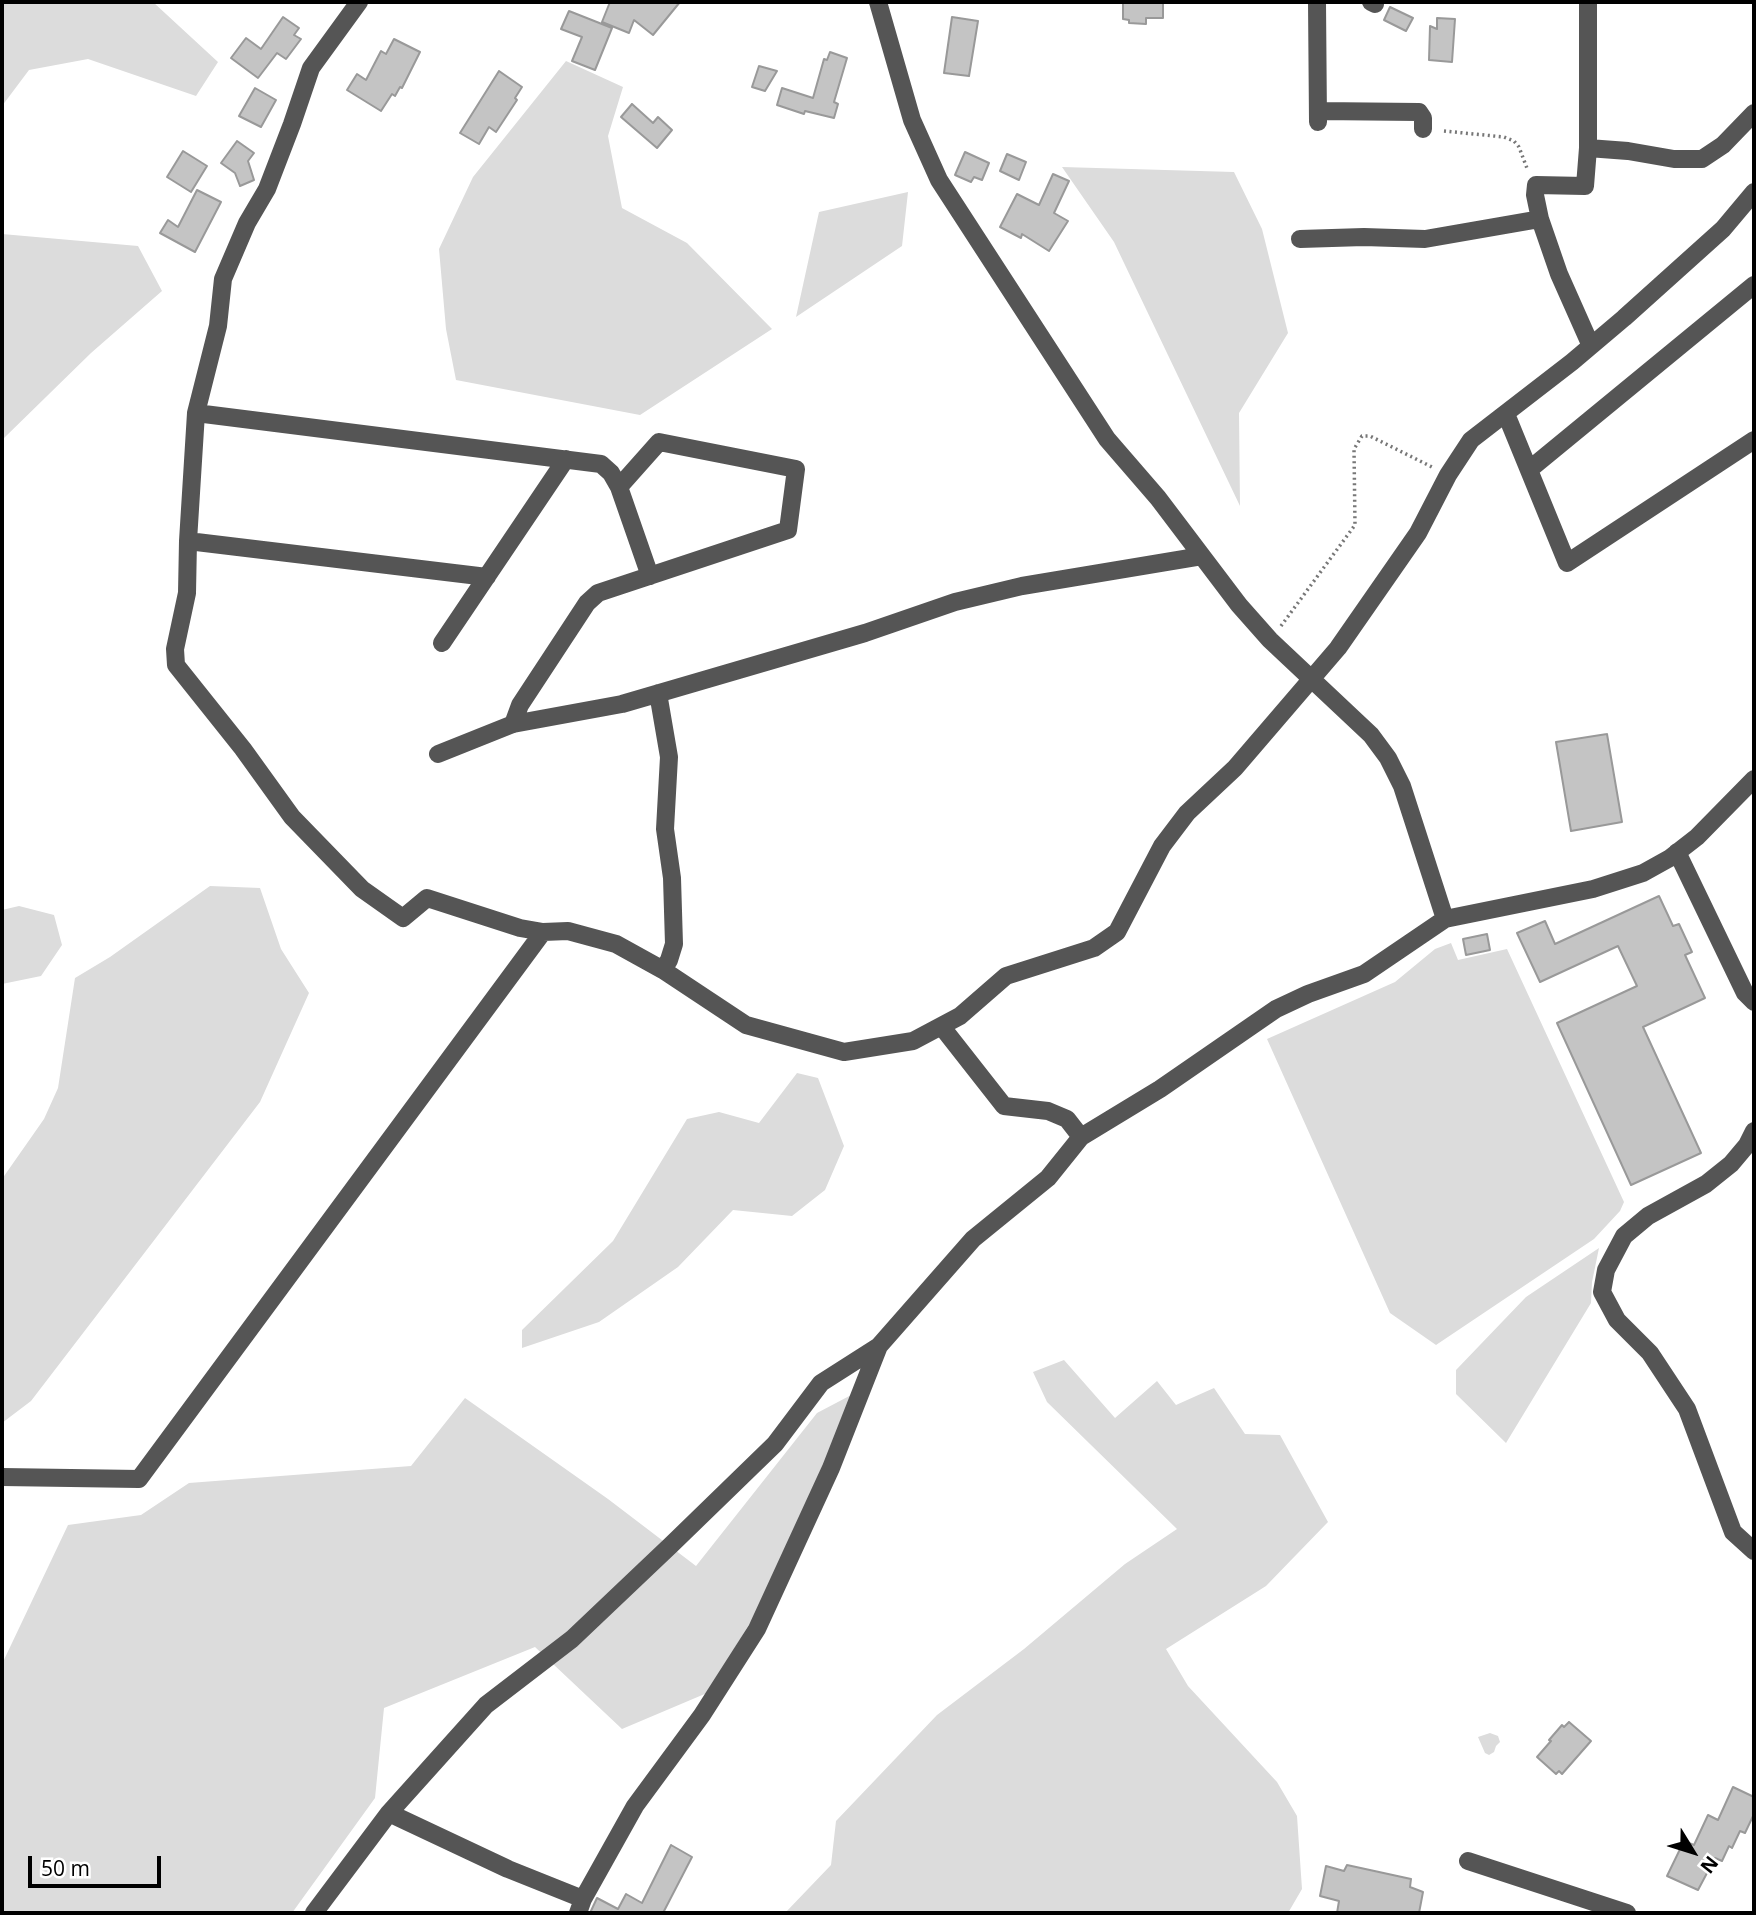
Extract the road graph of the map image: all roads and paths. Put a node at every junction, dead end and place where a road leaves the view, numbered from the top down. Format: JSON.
{"nodes":[{"id":1,"x":359,"y":2,"type":"edge"},
{"id":2,"x":878,"y":2,"type":"edge"},
{"id":3,"x":1317,"y":2,"type":"edge"},
{"id":4,"x":1588,"y":2,"type":"edge"},
{"id":5,"x":1754,"y":113,"type":"edge"},
{"id":6,"x":1423,"y":129,"type":"dead end"},
{"id":7,"x":1444,"y":131,"type":"dead end"},
{"id":8,"x":1588,"y":148,"type":"junction"},
{"id":9,"x":1536,"y":185,"type":"junction"},
{"id":10,"x":1754,"y":192,"type":"edge"},
{"id":11,"x":1540,"y":219,"type":"junction"},
{"id":12,"x":1300,"y":239,"type":"dead end"},
{"id":13,"x":1754,"y":285,"type":"edge"},
{"id":14,"x":1591,"y":346,"type":"junction"},
{"id":15,"x":196,"y":413,"type":"junction"},
{"id":16,"x":1506,"y":414,"type":"junction"},
{"id":17,"x":1754,"y":440,"type":"edge"},
{"id":18,"x":566,"y":459,"type":"junction"},
{"id":19,"x":1530,"y":470,"type":"junction"},
{"id":20,"x":1448,"y":475,"type":"junction"},
{"id":21,"x":619,"y":487,"type":"junction"},
{"id":22,"x":188,"y":541,"type":"junction"},
{"id":23,"x":1202,"y":556,"type":"junction"},
{"id":24,"x":650,"y":576,"type":"junction"},
{"id":25,"x":487,"y":577,"type":"junction"},
{"id":26,"x":1270,"y":640,"type":"junction"},
{"id":27,"x":442,"y":643,"type":"dead end"},
{"id":28,"x":1311,"y":677,"type":"junction"},
{"id":29,"x":658,"y":693,"type":"junction"},
{"id":30,"x":513,"y":724,"type":"junction"},
{"id":31,"x":438,"y":754,"type":"dead end"},
{"id":32,"x":1754,"y":779,"type":"edge"},
{"id":33,"x":1677,"y":852,"type":"junction"},
{"id":34,"x":1445,"y":919,"type":"junction"},
{"id":35,"x":543,"y":932,"type":"junction"},
{"id":36,"x":663,"y":970,"type":"junction"},
{"id":37,"x":1754,"y":1002,"type":"edge"},
{"id":38,"x":942,"y":1027,"type":"junction"},
{"id":39,"x":1754,"y":1131,"type":"edge"},
{"id":40,"x":1081,"y":1137,"type":"junction"},
{"id":41,"x":879,"y":1346,"type":"junction"},
{"id":42,"x":2,"y":1478,"type":"edge"},
{"id":43,"x":1754,"y":1551,"type":"edge"},
{"id":44,"x":389,"y":1813,"type":"junction"},
{"id":45,"x":1468,"y":1861,"type":"dead end"},
{"id":46,"x":580,"y":1906,"type":"edge"},
{"id":47,"x":1600,"y":1908,"type":"edge"},
{"id":48,"x":314,"y":1913,"type":"edge"},
{"id":49,"x":1627,"y":1913,"type":"edge"}],
"edges":[{"from":1,"to":15,"type":"street"},
{"from":2,"to":23,"type":"street"},
{"from":3,"to":6,"type":"street"},
{"from":4,"to":8,"type":"street"},
{"from":5,"to":8,"type":"street"},
{"from":7,"to":9,"type":"path"},
{"from":8,"to":9,"type":"street"},
{"from":9,"to":11,"type":"street"},
{"from":10,"to":14,"type":"street"},
{"from":11,"to":12,"type":"street"},
{"from":11,"to":14,"type":"street"},
{"from":13,"to":19,"type":"street"},
{"from":14,"to":16,"type":"street"},
{"from":15,"to":18,"type":"street"},
{"from":15,"to":22,"type":"street"},
{"from":16,"to":19,"type":"street"},
{"from":16,"to":20,"type":"street"},
{"from":17,"to":19,"type":"street"},
{"from":18,"to":21,"type":"street"},
{"from":18,"to":25,"type":"street"},
{"from":20,"to":26,"type":"path"},
{"from":20,"to":28,"type":"street"},
{"from":21,"to":24,"type":"street"},
{"from":21,"to":24,"type":"street"},
{"from":22,"to":25,"type":"street"},
{"from":22,"to":35,"type":"street"},
{"from":23,"to":26,"type":"street"},
{"from":23,"to":29,"type":"street"},
{"from":24,"to":30,"type":"street"},
{"from":25,"to":27,"type":"street"},
{"from":26,"to":28,"type":"street"},
{"from":28,"to":34,"type":"street"},
{"from":28,"to":38,"type":"street"},
{"from":29,"to":30,"type":"street"},
{"from":29,"to":36,"type":"street"},
{"from":30,"to":31,"type":"street"},
{"from":32,"to":33,"type":"street"},
{"from":33,"to":34,"type":"street"},
{"from":33,"to":37,"type":"street"},
{"from":34,"to":40,"type":"street"},
{"from":35,"to":36,"type":"street"},
{"from":35,"to":42,"type":"street"},
{"from":36,"to":38,"type":"street"},
{"from":38,"to":40,"type":"street"},
{"from":39,"to":43,"type":"street"},
{"from":40,"to":41,"type":"street"},
{"from":41,"to":44,"type":"street"},
{"from":41,"to":46,"type":"street"},
{"from":44,"to":46,"type":"street"},
{"from":44,"to":48,"type":"street"},
{"from":45,"to":47,"type":"street"},
{"from":47,"to":49,"type":"street"}]}
